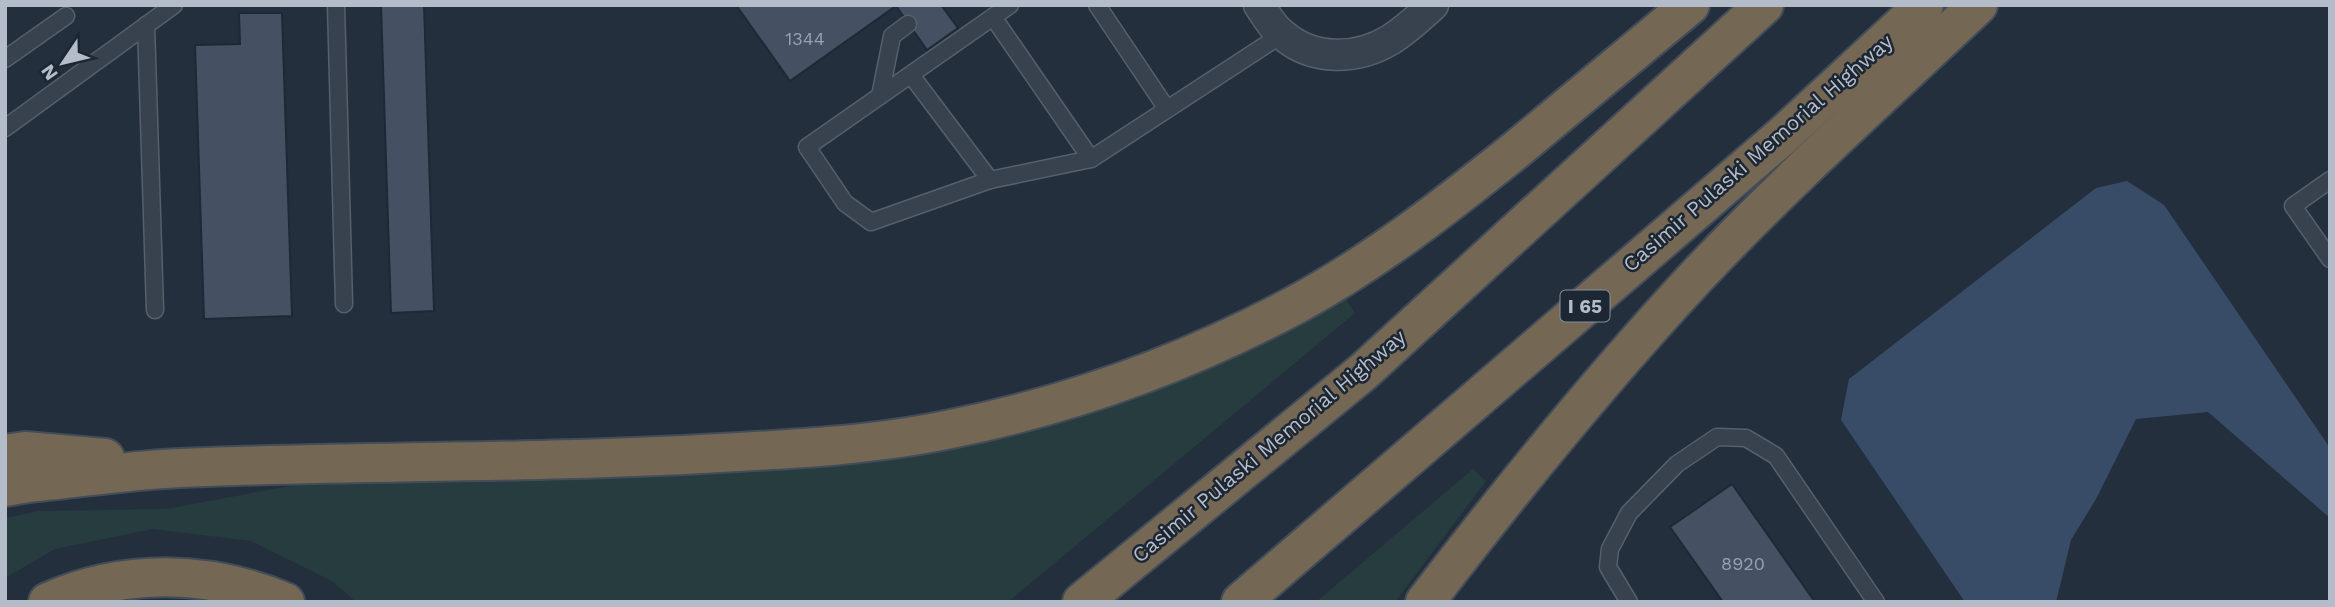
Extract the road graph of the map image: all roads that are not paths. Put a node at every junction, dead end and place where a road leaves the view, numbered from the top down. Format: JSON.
{"nodes":[{"id":1,"x":174,"y":5,"type":"edge"},
{"id":2,"x":336,"y":5,"type":"edge"},
{"id":3,"x":1010,"y":5,"type":"edge"},
{"id":4,"x":1097,"y":5,"type":"edge"},
{"id":5,"x":1259,"y":5,"type":"edge"},
{"id":6,"x":1433,"y":5,"type":"edge"},
{"id":7,"x":1690,"y":5,"type":"edge"},
{"id":8,"x":1764,"y":5,"type":"edge"},
{"id":9,"x":1924,"y":5,"type":"edge"},
{"id":10,"x":1978,"y":5,"type":"edge"},
{"id":11,"x":66,"y":16,"type":"dead end"},
{"id":12,"x":993,"y":17,"type":"junction"},
{"id":13,"x":908,"y":24,"type":"dead end"},
{"id":14,"x":146,"y":25,"type":"junction"},
{"id":15,"x":1281,"y":35,"type":"junction"},
{"id":16,"x":5,"y":60,"type":"edge"},
{"id":17,"x":911,"y":75,"type":"junction"},
{"id":18,"x":880,"y":96,"type":"junction"},
{"id":19,"x":1167,"y":109,"type":"junction"},
{"id":20,"x":5,"y":128,"type":"edge"},
{"id":21,"x":1091,"y":159,"type":"junction"},
{"id":22,"x":990,"y":180,"type":"junction"},
{"id":23,"x":2330,"y":180,"type":"edge"},
{"id":24,"x":2330,"y":259,"type":"edge"},
{"id":25,"x":344,"y":304,"type":"dead end"},
{"id":26,"x":155,"y":310,"type":"dead end"},
{"id":27,"x":5,"y":454,"type":"edge"},
{"id":28,"x":201,"y":467,"type":"junction"},
{"id":29,"x":5,"y":487,"type":"edge"},
{"id":30,"x":48,"y":602,"type":"edge"},
{"id":31,"x":285,"y":602,"type":"edge"},
{"id":32,"x":1082,"y":602,"type":"edge"},
{"id":33,"x":1241,"y":602,"type":"edge"},
{"id":34,"x":1425,"y":602,"type":"edge"},
{"id":35,"x":1629,"y":602,"type":"edge"},
{"id":36,"x":1876,"y":602,"type":"edge"}],
"edges":[{"from":1,"to":14,"type":"lane"},
{"from":2,"to":25,"type":"lane"},
{"from":3,"to":12,"type":"lane"},
{"from":4,"to":19,"type":"lane"},
{"from":5,"to":15,"type":"street"},
{"from":6,"to":15,"type":"street"},
{"from":7,"to":28,"type":"highway"},
{"from":8,"to":32,"type":"highway","name":"Casimir Pulaski Memorial Highway"},
{"from":9,"to":33,"type":"highway","name":"Casimir Pulaski Memorial Highway","number":"I 65"},
{"from":10,"to":34,"type":"highway"},
{"from":11,"to":16,"type":"lane"},
{"from":12,"to":17,"type":"lane"},
{"from":12,"to":21,"type":"lane"},
{"from":13,"to":18,"type":"lane"},
{"from":14,"to":20,"type":"lane"},
{"from":14,"to":26,"type":"lane"},
{"from":15,"to":19,"type":"lane"},
{"from":17,"to":18,"type":"lane"},
{"from":17,"to":22,"type":"lane"},
{"from":18,"to":22,"type":"lane"},
{"from":19,"to":21,"type":"lane"},
{"from":21,"to":22,"type":"lane"},
{"from":23,"to":24,"type":"lane"},
{"from":27,"to":28,"type":"highway"},
{"from":28,"to":29,"type":"highway"},
{"from":30,"to":31,"type":"highway"},
{"from":35,"to":36,"type":"lane"}]}
